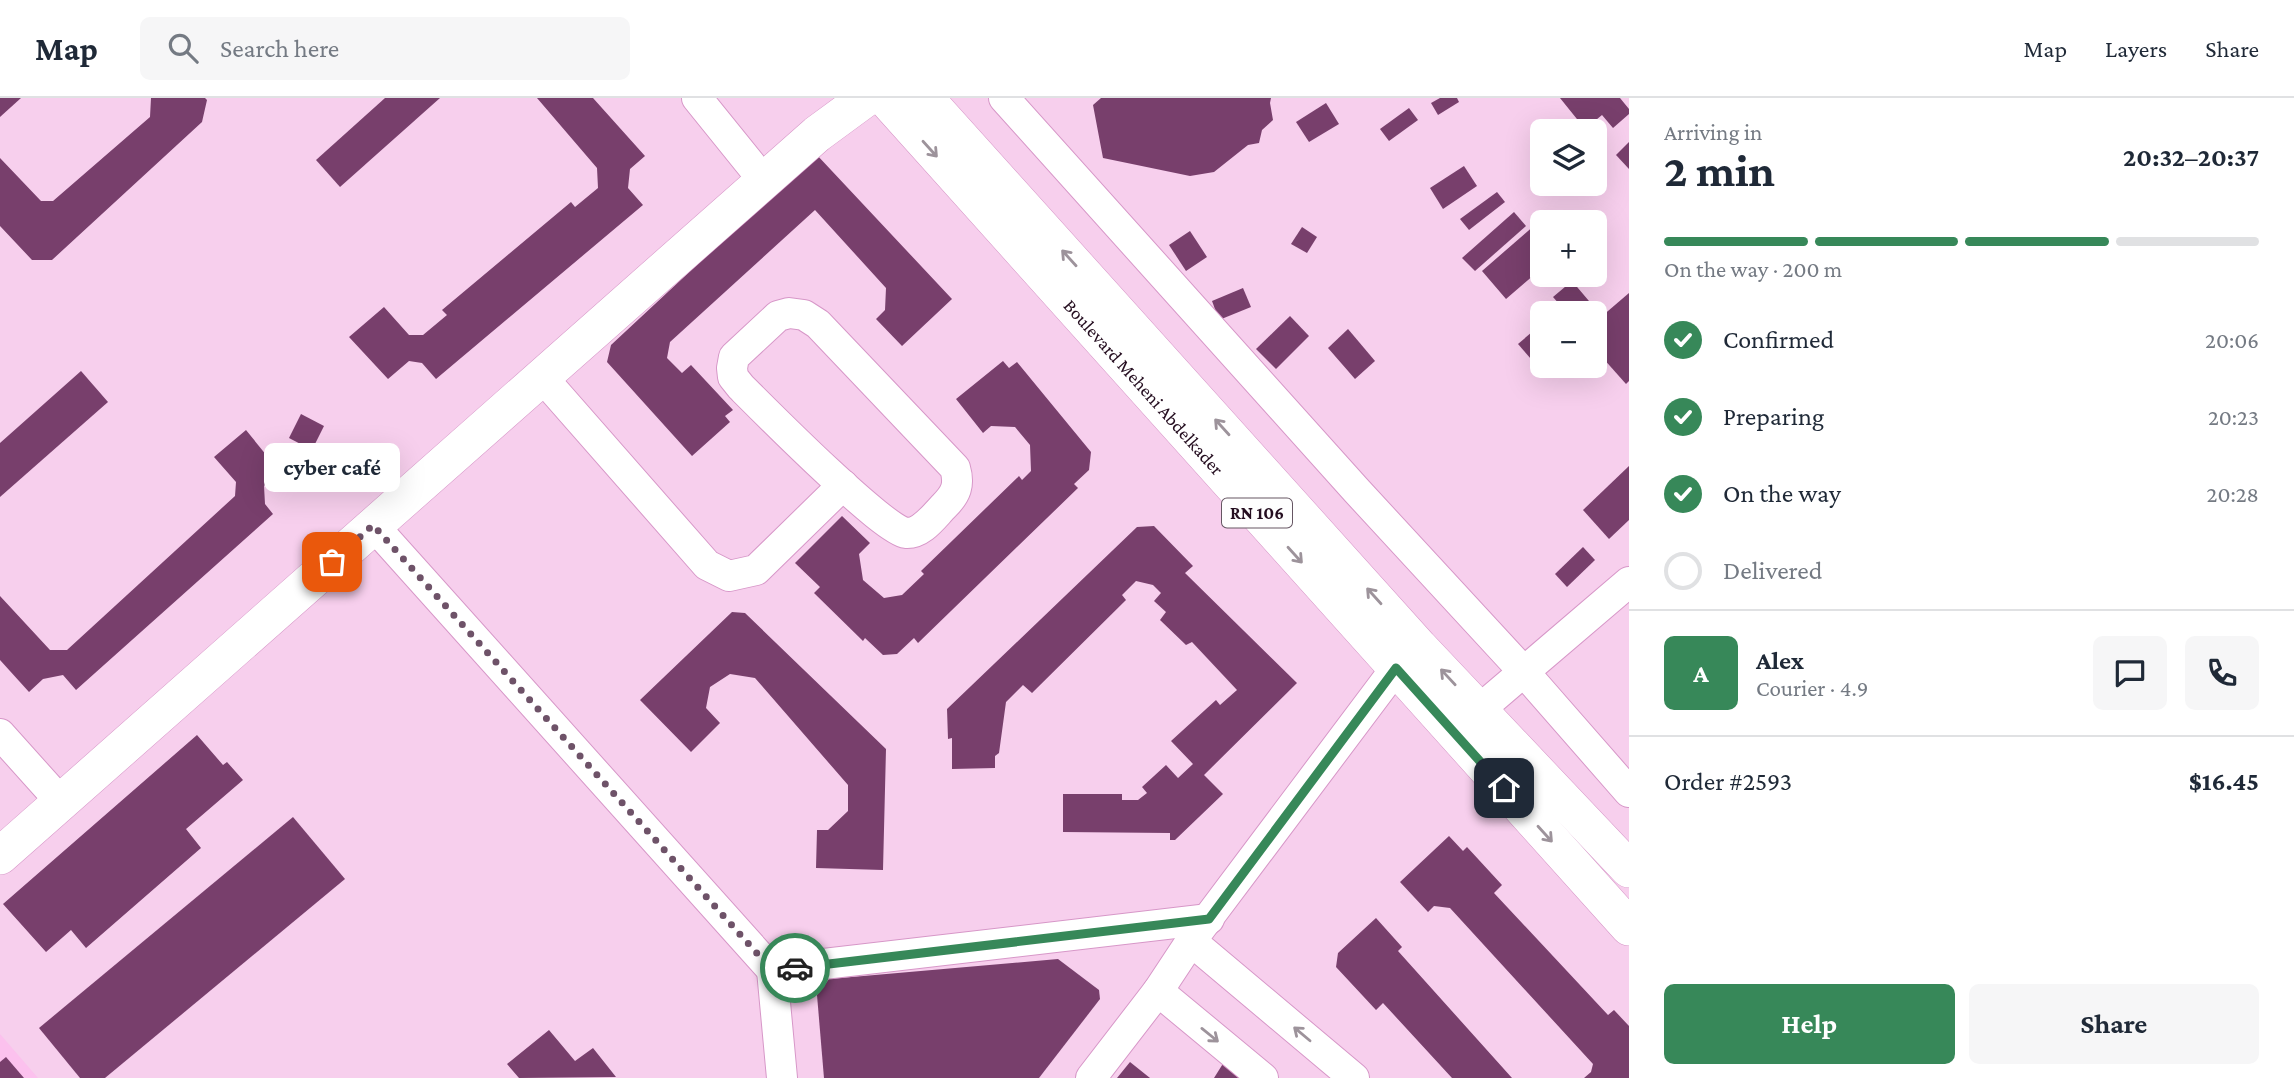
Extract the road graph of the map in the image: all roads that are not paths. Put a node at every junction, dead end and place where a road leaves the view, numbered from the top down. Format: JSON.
{"nodes":[{"id":1,"x":697,"y":98,"type":"edge"},
{"id":2,"x":866,"y":98,"type":"edge"},
{"id":3,"x":885,"y":98,"type":"edge"},
{"id":4,"x":925,"y":98,"type":"edge"},
{"id":5,"x":1004,"y":98,"type":"edge"},
{"id":6,"x":835,"y":112,"type":"edge"},
{"id":7,"x":764,"y":181,"type":"junction"},
{"id":8,"x":542,"y":377,"type":"junction"},
{"id":9,"x":843,"y":485,"type":"junction"},
{"id":10,"x":373,"y":525,"type":"junction"},
{"id":11,"x":1629,"y":582,"type":"edge"},
{"id":12,"x":1408,"y":658,"type":"junction"},
{"id":13,"x":1524,"y":672,"type":"junction"},
{"id":14,"x":1479,"y":710,"type":"junction"},
{"id":15,"x":0,"y":734,"type":"edge"},
{"id":16,"x":1629,"y":792,"type":"edge"},
{"id":17,"x":61,"y":802,"type":"junction"},
{"id":18,"x":0,"y":856,"type":"edge"},
{"id":19,"x":1629,"y":868,"type":"edge"},
{"id":20,"x":1629,"y":927,"type":"edge"},
{"id":21,"x":1200,"y":930,"type":"junction"},
{"id":22,"x":772,"y":970,"type":"junction"},
{"id":23,"x":1158,"y":991,"type":"junction"},
{"id":24,"x":782,"y":1078,"type":"edge"},
{"id":25,"x":1091,"y":1078,"type":"edge"},
{"id":26,"x":1263,"y":1078,"type":"edge"},
{"id":27,"x":1354,"y":1078,"type":"edge"}],
"edges":[{"from":1,"to":7,"type":"street"},
{"from":2,"to":6,"type":"main road"},
{"from":3,"to":12,"type":"main road","name":"Boulevard Meheni Abdelkader","number":"RN 106","one_way":true},
{"from":12,"to":4,"type":"main road","name":"Boulevard Meheni Abdelkader","number":"RN 106","one_way":true},
{"from":5,"to":13,"type":"street"},
{"from":6,"to":7,"type":"main road"},
{"from":7,"to":8,"type":"main road"},
{"from":8,"to":9,"type":"street"},
{"from":8,"to":10,"type":"main road"},
{"from":9,"to":9,"type":"street"},
{"from":10,"to":17,"type":"main road"},
{"from":10,"to":22,"type":"street"},
{"from":11,"to":13,"type":"street"},
{"from":14,"to":12,"type":"main road","one_way":true},
{"from":12,"to":20,"type":"main road","name":"Boulevard Meheni Abdelkader","number":"RN 106","one_way":true},
{"from":12,"to":21,"type":"street"},
{"from":13,"to":14,"type":"street"},
{"from":13,"to":16,"type":"street"},
{"from":14,"to":19,"type":"main road"},
{"from":15,"to":17,"type":"street"},
{"from":17,"to":18,"type":"main road"},
{"from":21,"to":22,"type":"street"},
{"from":21,"to":23,"type":"street"},
{"from":27,"to":21,"type":"street","one_way":true},
{"from":22,"to":24,"type":"street"},
{"from":23,"to":25,"type":"street"},
{"from":23,"to":26,"type":"street","one_way":true}]}
